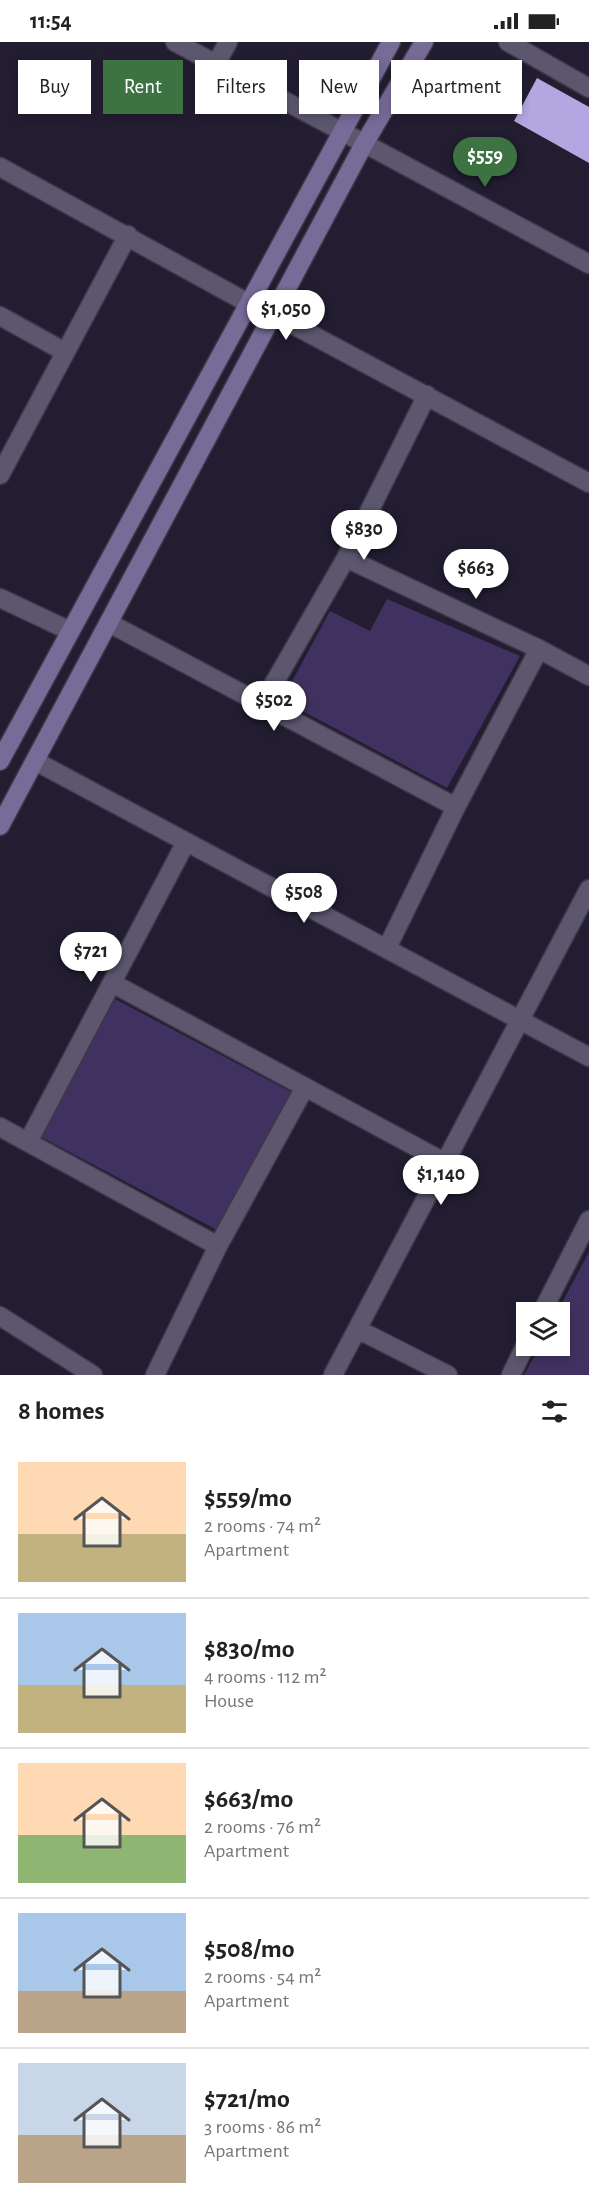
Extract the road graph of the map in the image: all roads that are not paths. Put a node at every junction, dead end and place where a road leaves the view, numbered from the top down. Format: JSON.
{"nodes":[{"id":1,"x":175,"y":42,"type":"edge"},
{"id":2,"x":228,"y":42,"type":"edge"},
{"id":3,"x":392,"y":42,"type":"edge"},
{"id":4,"x":424,"y":42,"type":"edge"},
{"id":5,"x":508,"y":42,"type":"edge"},
{"id":6,"x":209,"y":60,"type":"edge"},
{"id":7,"x":218,"y":60,"type":"edge"},
{"id":8,"x":588,"y":85,"type":"edge"},
{"id":9,"x":287,"y":102,"type":"edge"},
{"id":10,"x":344,"y":132,"type":"junction"},
{"id":11,"x":364,"y":144,"type":"junction"},
{"id":12,"x":0,"y":167,"type":"edge"},
{"id":13,"x":128,"y":235,"type":"junction"},
{"id":14,"x":589,"y":264,"type":"edge"},
{"id":15,"x":248,"y":303,"type":"junction"},
{"id":16,"x":273,"y":314,"type":"junction"},
{"id":17,"x":0,"y":316,"type":"edge"},
{"id":18,"x":65,"y":352,"type":"junction"},
{"id":19,"x":427,"y":395,"type":"junction"},
{"id":20,"x":1,"y":469,"type":"edge"},
{"id":21,"x":589,"y":483,"type":"edge"},
{"id":22,"x":346,"y":558,"type":"junction"},
{"id":23,"x":0,"y":597,"type":"edge"},
{"id":24,"x":110,"y":623,"type":"junction"},
{"id":25,"x":70,"y":631,"type":"junction"},
{"id":26,"x":538,"y":649,"type":"junction"},
{"id":27,"x":589,"y":676,"type":"edge"},
{"id":28,"x":261,"y":706,"type":"junction"},
{"id":29,"x":0,"y":761,"type":"edge"},
{"id":30,"x":35,"y":761,"type":"junction"},
{"id":31,"x":456,"y":807,"type":"junction"},
{"id":32,"x":0,"y":826,"type":"edge"},
{"id":33,"x":186,"y":842,"type":"junction"},
{"id":34,"x":589,"y":889,"type":"edge"},
{"id":35,"x":387,"y":948,"type":"junction"},
{"id":36,"x":112,"y":983,"type":"junction"},
{"id":37,"x":518,"y":1020,"type":"junction"},
{"id":38,"x":589,"y":1057,"type":"edge"},
{"id":39,"x":305,"y":1088,"type":"junction"},
{"id":40,"x":0,"y":1126,"type":"edge"},
{"id":41,"x":28,"y":1142,"type":"junction"},
{"id":42,"x":444,"y":1162,"type":"junction"},
{"id":43,"x":589,"y":1220,"type":"edge"},
{"id":44,"x":585,"y":1239,"type":"edge"},
{"id":45,"x":218,"y":1246,"type":"junction"},
{"id":46,"x":548,"y":1302,"type":"edge"},
{"id":47,"x":0,"y":1316,"type":"edge"},
{"id":48,"x":357,"y":1329,"type":"junction"},
{"id":49,"x":520,"y":1356,"type":"edge"},
{"id":50,"x":93,"y":1375,"type":"edge"},
{"id":51,"x":155,"y":1375,"type":"edge"},
{"id":52,"x":333,"y":1375,"type":"edge"},
{"id":53,"x":448,"y":1375,"type":"edge"},
{"id":54,"x":511,"y":1375,"type":"edge"}],
"edges":[{"from":1,"to":6,"type":"street"},
{"from":2,"to":7,"type":"street"},
{"from":3,"to":10,"type":"street"},
{"from":4,"to":11,"type":"street"},
{"from":5,"to":8,"type":"street"},
{"from":9,"to":10,"type":"street"},
{"from":10,"to":11,"type":"street"},
{"from":10,"to":15,"type":"street"},
{"from":11,"to":14,"type":"street"},
{"from":11,"to":16,"type":"street"},
{"from":12,"to":13,"type":"street"},
{"from":13,"to":15,"type":"street"},
{"from":13,"to":18,"type":"street"},
{"from":15,"to":16,"type":"street"},
{"from":15,"to":25,"type":"street"},
{"from":16,"to":19,"type":"street"},
{"from":16,"to":24,"type":"street"},
{"from":17,"to":18,"type":"street"},
{"from":18,"to":20,"type":"street"},
{"from":19,"to":21,"type":"street"},
{"from":19,"to":22,"type":"street"},
{"from":22,"to":26,"type":"street"},
{"from":22,"to":28,"type":"street"},
{"from":23,"to":25,"type":"street"},
{"from":24,"to":28,"type":"street"},
{"from":24,"to":30,"type":"street"},
{"from":25,"to":29,"type":"street"},
{"from":26,"to":27,"type":"street"},
{"from":26,"to":31,"type":"street"},
{"from":28,"to":31,"type":"street"},
{"from":30,"to":32,"type":"street"},
{"from":30,"to":33,"type":"street"},
{"from":31,"to":35,"type":"street"},
{"from":33,"to":35,"type":"street"},
{"from":33,"to":36,"type":"street"},
{"from":34,"to":37,"type":"street"},
{"from":35,"to":37,"type":"street"},
{"from":36,"to":39,"type":"street"},
{"from":36,"to":41,"type":"street"},
{"from":37,"to":38,"type":"street"},
{"from":37,"to":42,"type":"street"},
{"from":39,"to":42,"type":"street"},
{"from":39,"to":45,"type":"street"},
{"from":40,"to":41,"type":"street"},
{"from":41,"to":45,"type":"street"},
{"from":42,"to":48,"type":"street"},
{"from":43,"to":44,"type":"street"},
{"from":44,"to":46,"type":"street"},
{"from":45,"to":51,"type":"street"},
{"from":47,"to":50,"type":"street"},
{"from":48,"to":52,"type":"street"},
{"from":48,"to":53,"type":"street"},
{"from":49,"to":54,"type":"street"}]}
